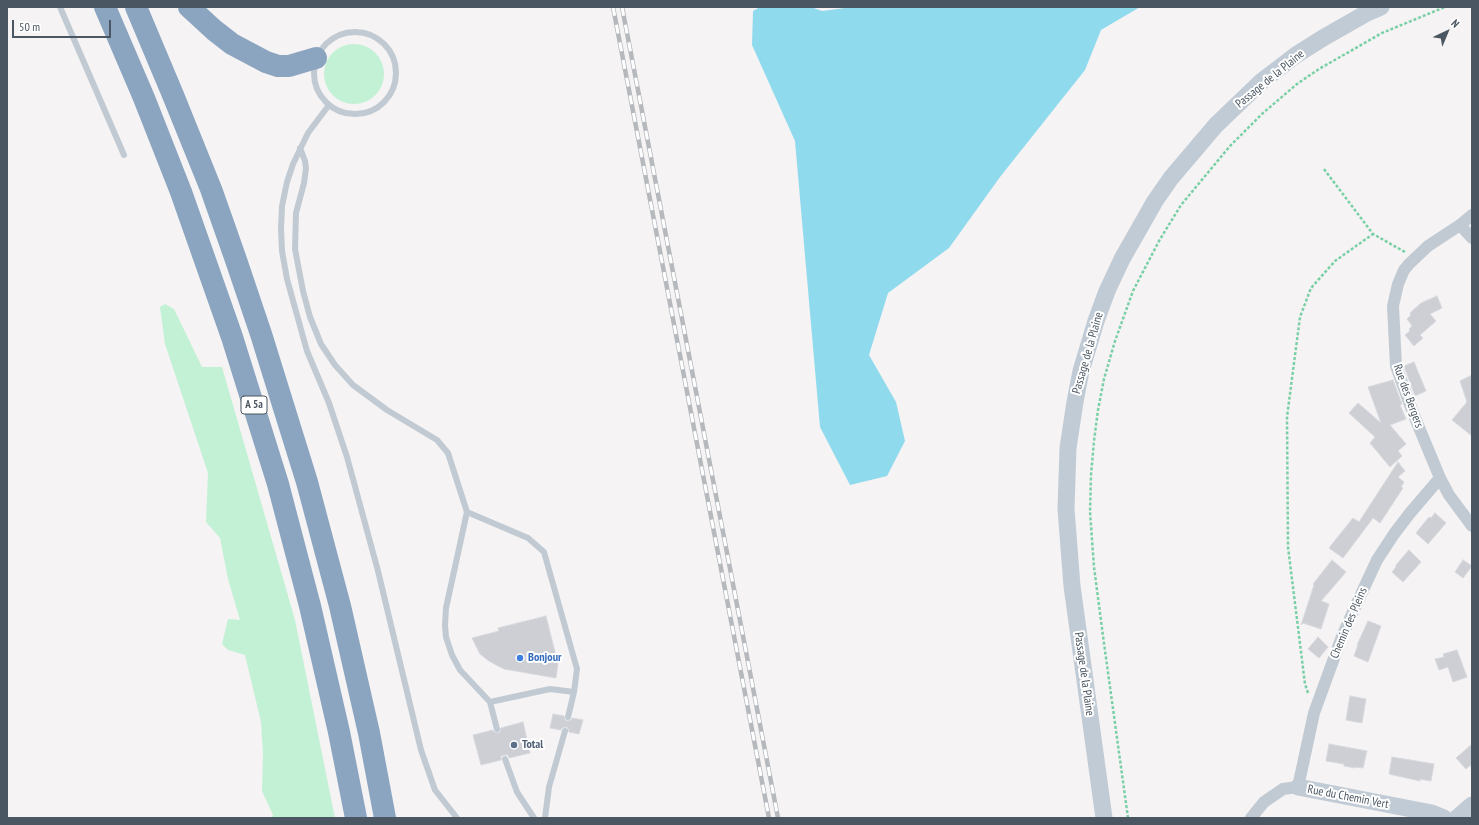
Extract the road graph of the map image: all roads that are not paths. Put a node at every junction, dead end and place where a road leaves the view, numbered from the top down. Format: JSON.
{"nodes":[{"id":1,"x":60,"y":7,"type":"edge"},
{"id":2,"x":105,"y":7,"type":"edge"},
{"id":3,"x":136,"y":7,"type":"edge"},
{"id":4,"x":189,"y":7,"type":"edge"},
{"id":5,"x":1381,"y":7,"type":"edge"},
{"id":6,"x":316,"y":58,"type":"junction"},
{"id":7,"x":329,"y":105,"type":"junction"},
{"id":8,"x":300,"y":148,"type":"junction"},
{"id":9,"x":124,"y":155,"type":"dead end"},
{"id":10,"x":1472,"y":215,"type":"edge"},
{"id":11,"x":1460,"y":225,"type":"junction"},
{"id":12,"x":1472,"y":238,"type":"edge"},
{"id":13,"x":1440,"y":478,"type":"junction"},
{"id":14,"x":467,"y":512,"type":"junction"},
{"id":15,"x":1472,"y":526,"type":"edge"},
{"id":16,"x":574,"y":692,"type":"junction"},
{"id":17,"x":490,"y":702,"type":"junction"},
{"id":18,"x":568,"y":717,"type":"dead end"},
{"id":19,"x":497,"y":729,"type":"dead end"},
{"id":20,"x":565,"y":731,"type":"dead end"},
{"id":21,"x":505,"y":759,"type":"dead end"},
{"id":22,"x":1298,"y":787,"type":"junction"},
{"id":23,"x":1472,"y":805,"type":"edge"},
{"id":24,"x":356,"y":818,"type":"edge"},
{"id":25,"x":385,"y":818,"type":"edge"},
{"id":26,"x":457,"y":818,"type":"edge"},
{"id":27,"x":534,"y":818,"type":"edge"},
{"id":28,"x":545,"y":818,"type":"edge"},
{"id":29,"x":1104,"y":818,"type":"edge"},
{"id":30,"x":1251,"y":818,"type":"edge"},
{"id":31,"x":1446,"y":818,"type":"edge"}],
"edges":[{"from":1,"to":9,"type":"lane"},
{"from":2,"to":24,"type":"highway","number":"A 5a"},
{"from":3,"to":25,"type":"highway","number":"A 5a"},
{"from":4,"to":6,"type":"highway"},
{"from":5,"to":29,"type":"street","name":"Passage de la Plaine"},
{"from":6,"to":7,"type":"lane"},
{"from":6,"to":7,"type":"lane"},
{"from":7,"to":8,"type":"lane"},
{"from":8,"to":14,"type":"lane"},
{"from":8,"to":26,"type":"lane"},
{"from":10,"to":11,"type":"street","name":"Rue des Bergers"},
{"from":11,"to":12,"type":"street"},
{"from":11,"to":13,"type":"street","name":"Rue des Bergers"},
{"from":13,"to":15,"type":"street","name":"Rue des Bergers"},
{"from":13,"to":22,"type":"street","name":"Chemin des Pleins"},
{"from":14,"to":16,"type":"lane"},
{"from":14,"to":17,"type":"lane"},
{"from":16,"to":17,"type":"lane"},
{"from":16,"to":18,"type":"lane"},
{"from":17,"to":19,"type":"lane"},
{"from":20,"to":28,"type":"lane"},
{"from":21,"to":27,"type":"lane"},
{"from":22,"to":30,"type":"street"},
{"from":22,"to":31,"type":"street","name":"Rue du Chemin Vert"},
{"from":23,"to":31,"type":"street","name":"Rue du Chemin Vert"}]}
